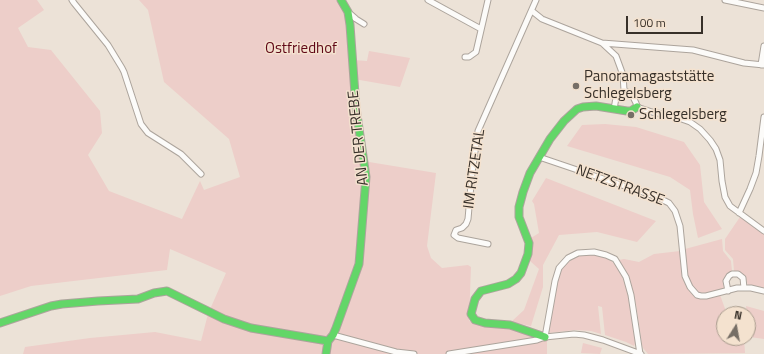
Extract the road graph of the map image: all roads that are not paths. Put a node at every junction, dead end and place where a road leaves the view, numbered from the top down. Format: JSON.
{"nodes":[{"id":1,"x":341,"y":0,"type":"edge"},
{"id":2,"x":428,"y":0,"type":"edge"},
{"id":3,"x":488,"y":0,"type":"edge"},
{"id":4,"x":536,"y":0,"type":"edge"},
{"id":5,"x":725,"y":0,"type":"edge"},
{"id":6,"x":75,"y":1,"type":"edge"},
{"id":7,"x":764,"y":8,"type":"edge"},
{"id":8,"x":532,"y":11,"type":"junction"},
{"id":9,"x":348,"y":12,"type":"junction"},
{"id":10,"x":364,"y":24,"type":"dead end"},
{"id":11,"x":481,"y":29,"type":"junction"},
{"id":12,"x":602,"y":43,"type":"junction"},
{"id":13,"x":764,"y":46,"type":"edge"},
{"id":14,"x":465,"y":57,"type":"dead end"},
{"id":15,"x":763,"y":65,"type":"edge"},
{"id":16,"x":624,"y":90,"type":"junction"},
{"id":17,"x":636,"y":107,"type":"junction"},
{"id":18,"x":614,"y":109,"type":"junction"},
{"id":19,"x":764,"y":116,"type":"edge"},
{"id":20,"x":539,"y":157,"type":"junction"},
{"id":21,"x":201,"y":174,"type":"dead end"},
{"id":22,"x":740,"y":213,"type":"junction"},
{"id":23,"x":764,"y":231,"type":"edge"},
{"id":24,"x":488,"y":244,"type":"dead end"},
{"id":25,"x":744,"y":288,"type":"junction"},
{"id":26,"x":728,"y":291,"type":"junction"},
{"id":27,"x":764,"y":291,"type":"edge"},
{"id":28,"x":0,"y":323,"type":"edge"},
{"id":29,"x":545,"y":337,"type":"junction"},
{"id":30,"x":331,"y":338,"type":"junction"},
{"id":31,"x":326,"y":354,"type":"edge"},
{"id":32,"x":414,"y":354,"type":"edge"},
{"id":33,"x":449,"y":354,"type":"edge"},
{"id":34,"x":640,"y":354,"type":"edge"}],
"edges":[{"from":1,"to":9,"type":"street","name":"AN DER TREBE"},
{"from":2,"to":11,"type":"street"},
{"from":3,"to":11,"type":"street"},
{"from":4,"to":8,"type":"street","name":"IM RITZETAL"},
{"from":5,"to":7,"type":"street"},
{"from":6,"to":21,"type":"street"},
{"from":8,"to":12,"type":"street"},
{"from":8,"to":24,"type":"street","name":"IM RITZETAL"},
{"from":9,"to":10,"type":"street","name":"AN DER TREBE"},
{"from":9,"to":30,"type":"street","name":"AN DER TREBE"},
{"from":11,"to":14,"type":"street"},
{"from":12,"to":15,"type":"street"},
{"from":12,"to":16,"type":"street"},
{"from":13,"to":15,"type":"street"},
{"from":16,"to":17,"type":"street"},
{"from":16,"to":18,"type":"street"},
{"from":17,"to":18,"type":"street"},
{"from":17,"to":22,"type":"street"},
{"from":18,"to":20,"type":"street"},
{"from":19,"to":22,"type":"street"},
{"from":20,"to":26,"type":"street","name":"NETZSTRASSE"},
{"from":20,"to":29,"type":"street"},
{"from":22,"to":23,"type":"street"},
{"from":25,"to":26,"type":"street","name":"NETZSTRASSE"},
{"from":25,"to":26,"type":"street"},
{"from":25,"to":27,"type":"street","name":"NETZSTRASSE"},
{"from":28,"to":30,"type":"street"},
{"from":29,"to":33,"type":"street"},
{"from":29,"to":34,"type":"street"},
{"from":29,"to":34,"type":"street"},
{"from":30,"to":31,"type":"street","name":"AN DER TREBE"},
{"from":30,"to":32,"type":"street"}]}
